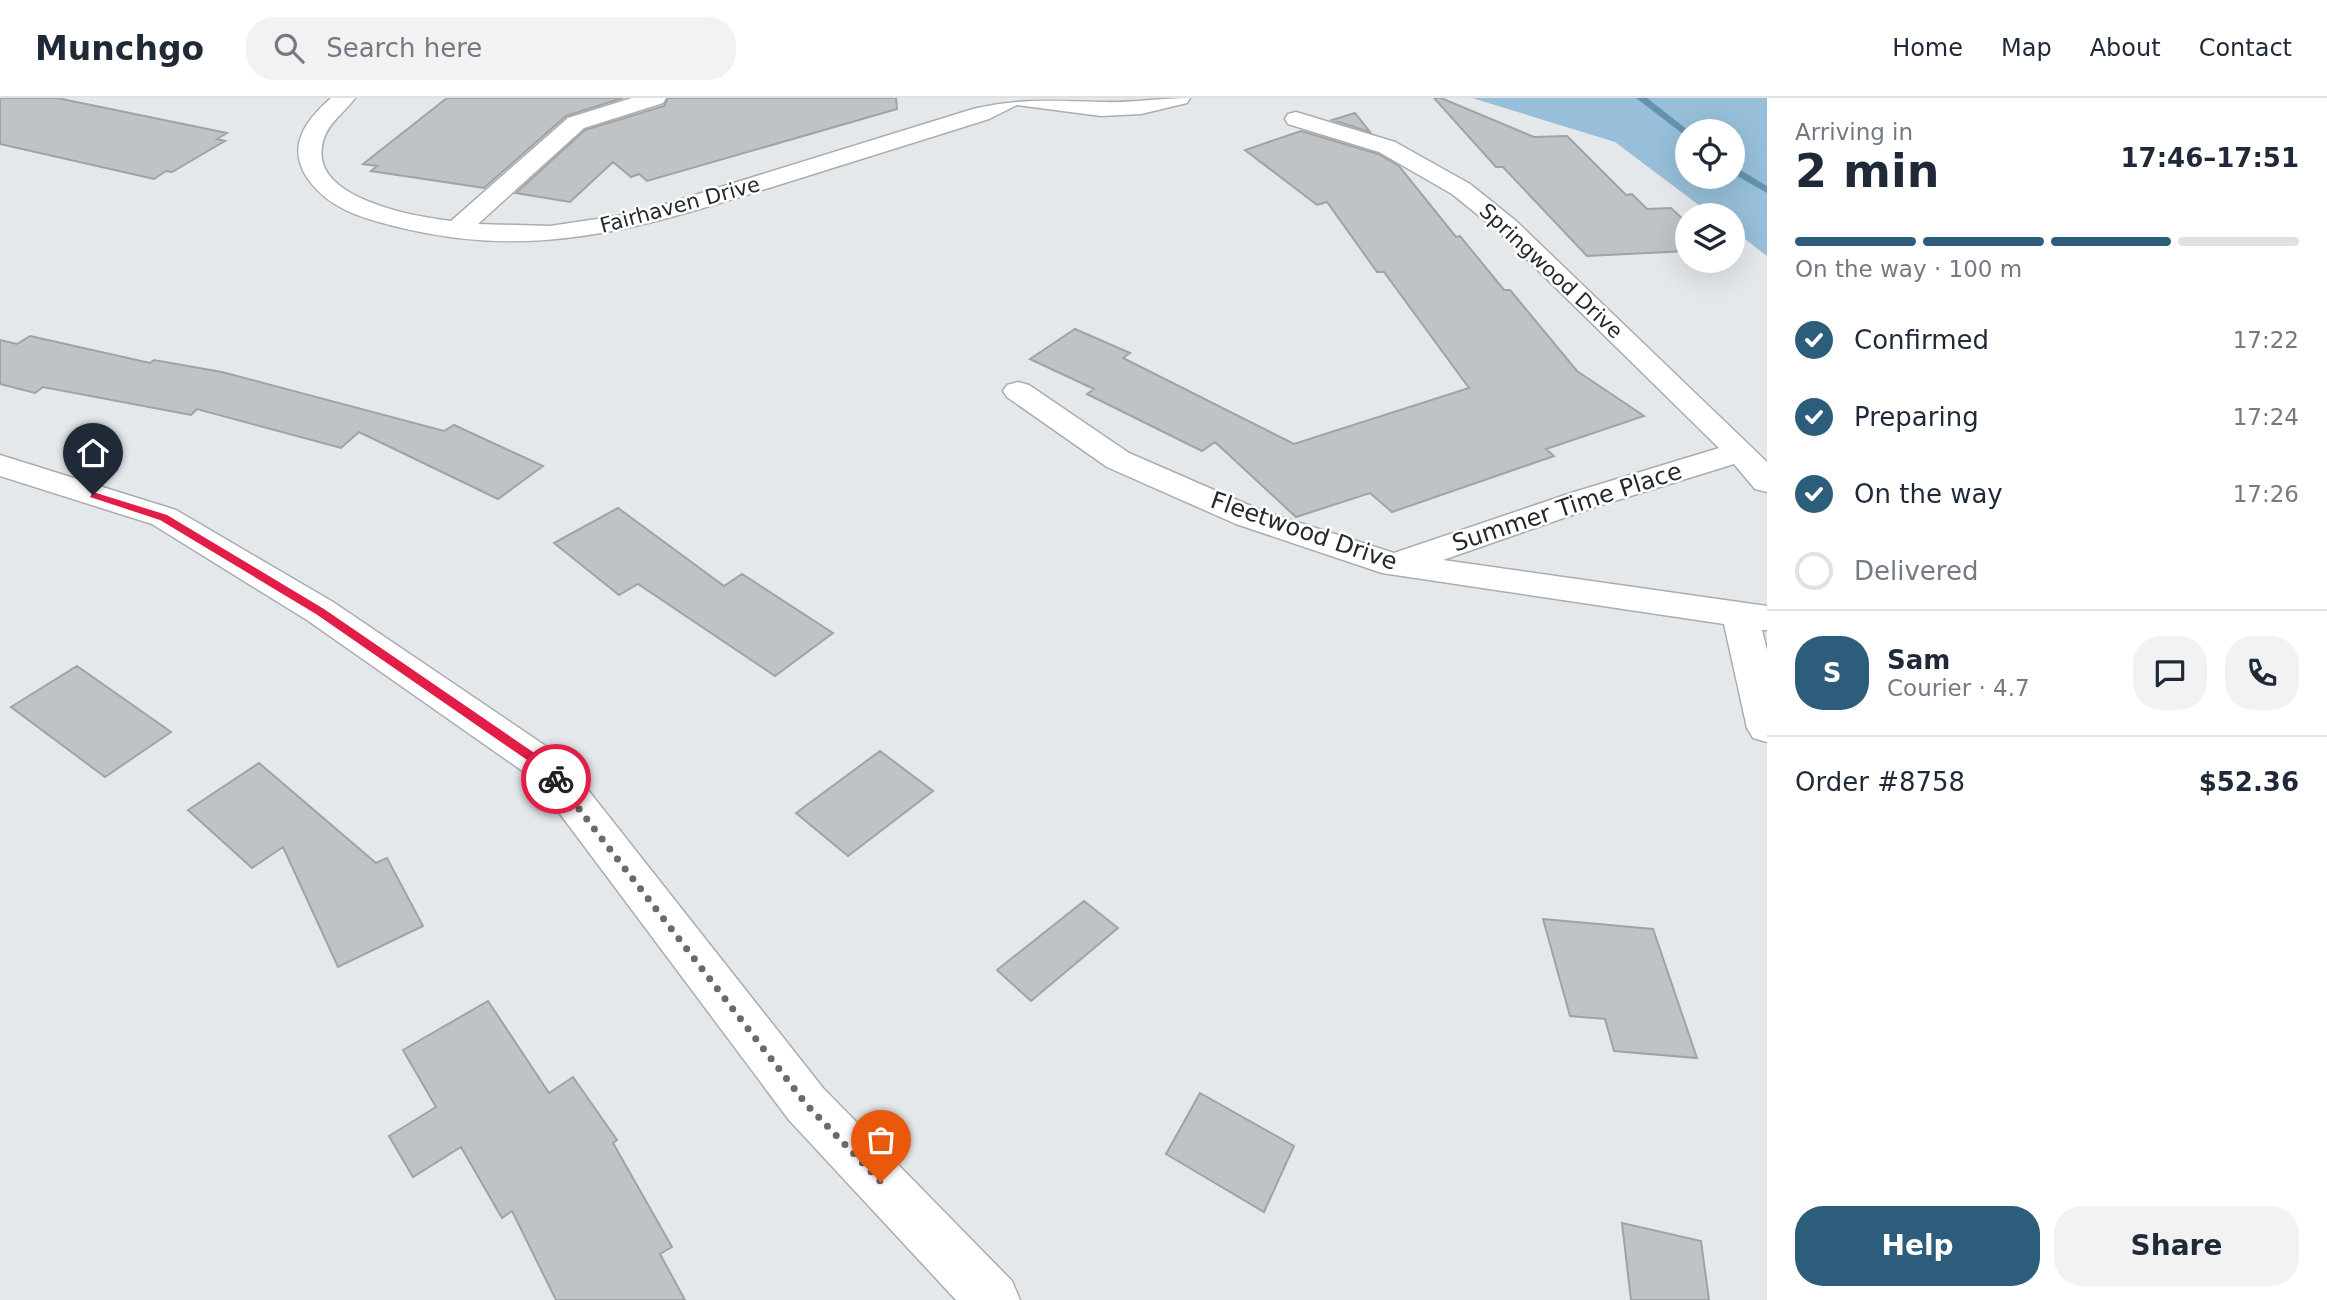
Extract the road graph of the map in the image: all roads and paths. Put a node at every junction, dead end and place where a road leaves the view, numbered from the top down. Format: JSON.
{"nodes":[{"id":1,"x":344,"y":98,"type":"edge"},
{"id":2,"x":655,"y":98,"type":"edge"},
{"id":3,"x":1179,"y":98,"type":"edge"},
{"id":4,"x":1008,"y":99,"type":"edge"},
{"id":5,"x":1296,"y":119,"type":"dead end"},
{"id":6,"x":459,"y":228,"type":"junction"},
{"id":7,"x":1018,"y":391,"type":"dead end"},
{"id":8,"x":1741,"y":452,"type":"junction"},
{"id":9,"x":0,"y":465,"type":"edge"},
{"id":10,"x":1767,"y":482,"type":"edge"},
{"id":11,"x":1394,"y":565,"type":"junction"},
{"id":12,"x":1754,"y":616,"type":"edge"},
{"id":13,"x":1767,"y":728,"type":"edge"},
{"id":14,"x":993,"y":1300,"type":"edge"}],
"edges":[{"from":1,"to":6,"type":"street","name":"Fairhaven Drive"},
{"from":2,"to":6,"type":"street"},
{"from":3,"to":4,"type":"street"},
{"from":4,"to":6,"type":"street","name":"Fairhaven Drive"},
{"from":5,"to":8,"type":"street","name":"Springwood Drive"},
{"from":7,"to":11,"type":"street","name":"Fleetwood Drive"},
{"from":8,"to":10,"type":"street","name":"Springwood Drive"},
{"from":8,"to":11,"type":"street","name":"Summer Time Place"},
{"from":9,"to":14,"type":"street"},
{"from":11,"to":12,"type":"street","name":"Fleetwood Drive"},
{"from":12,"to":13,"type":"street","name":"Fleetwood Drive"}]}
